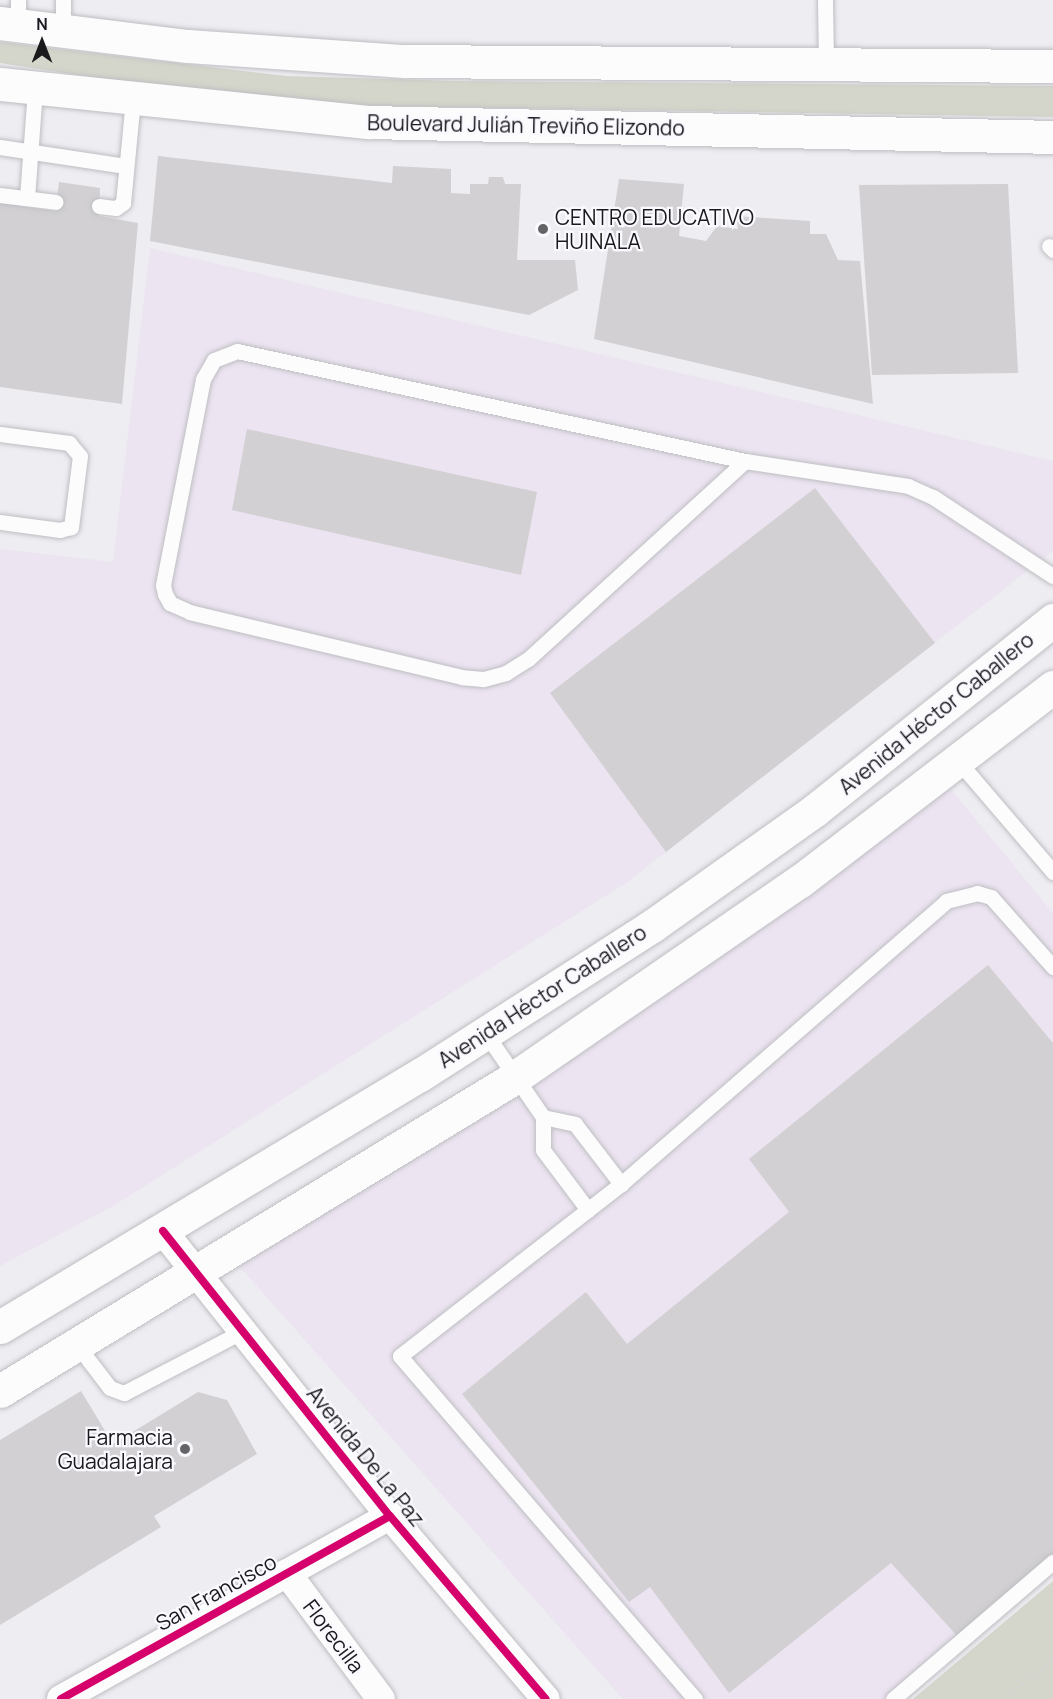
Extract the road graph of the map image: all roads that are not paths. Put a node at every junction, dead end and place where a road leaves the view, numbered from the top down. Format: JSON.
{"nodes":[{"id":1,"x":825,"y":0,"type":"edge"},
{"id":2,"x":63,"y":15,"type":"edge"},
{"id":3,"x":12,"y":16,"type":"edge"},
{"id":4,"x":826,"y":64,"type":"junction"},
{"id":5,"x":1053,"y":66,"type":"edge"},
{"id":6,"x":0,"y":84,"type":"edge"},
{"id":7,"x":35,"y":88,"type":"junction"},
{"id":8,"x":134,"y":99,"type":"junction"},
{"id":9,"x":1053,"y":136,"type":"edge"},
{"id":10,"x":0,"y":147,"type":"edge"},
{"id":11,"x":31,"y":152,"type":"junction"},
{"id":12,"x":126,"y":165,"type":"junction"},
{"id":13,"x":0,"y":195,"type":"edge"},
{"id":14,"x":27,"y":198,"type":"junction"},
{"id":15,"x":56,"y":202,"type":"dead end"},
{"id":16,"x":99,"y":206,"type":"dead end"},
{"id":17,"x":0,"y":434,"type":"edge"},
{"id":18,"x":744,"y":461,"type":"junction"},
{"id":19,"x":0,"y":522,"type":"edge"},
{"id":20,"x":1053,"y":576,"type":"edge"},
{"id":21,"x":1053,"y":620,"type":"edge"},
{"id":22,"x":1053,"y":687,"type":"edge"},
{"id":23,"x":959,"y":762,"type":"junction"},
{"id":24,"x":1053,"y":872,"type":"edge"},
{"id":25,"x":1053,"y":967,"type":"edge"},
{"id":26,"x":486,"y":1034,"type":"junction"},
{"id":27,"x":514,"y":1078,"type":"junction"},
{"id":28,"x":543,"y":1117,"type":"junction"},
{"id":29,"x":621,"y":1184,"type":"junction"},
{"id":30,"x":588,"y":1210,"type":"junction"},
{"id":31,"x":162,"y":1231,"type":"junction"},
{"id":32,"x":198,"y":1274,"type":"junction"},
{"id":33,"x":0,"y":1327,"type":"edge"},
{"id":34,"x":243,"y":1330,"type":"junction"},
{"id":35,"x":77,"y":1346,"type":"junction"},
{"id":36,"x":0,"y":1391,"type":"edge"},
{"id":37,"x":390,"y":1516,"type":"junction"},
{"id":38,"x":1053,"y":1562,"type":"edge"},
{"id":39,"x":287,"y":1573,"type":"junction"},
{"id":40,"x":61,"y":1699,"type":"edge"},
{"id":41,"x":380,"y":1699,"type":"edge"},
{"id":42,"x":546,"y":1699,"type":"edge"},
{"id":43,"x":694,"y":1699,"type":"edge"},
{"id":44,"x":893,"y":1699,"type":"edge"}],
"edges":[{"from":1,"to":4,"type":"lane"},
{"from":2,"to":3,"type":"main road"},
{"from":2,"to":4,"type":"main road"},
{"from":4,"to":5,"type":"main road"},
{"from":6,"to":7,"type":"main road","name":"Boulevard Julián Treviño Elizondo"},
{"from":7,"to":8,"type":"main road","name":"Boulevard Julián Treviño Elizondo"},
{"from":7,"to":11,"type":"lane"},
{"from":8,"to":9,"type":"main road","name":"Boulevard Julián Treviño Elizondo"},
{"from":8,"to":12,"type":"lane"},
{"from":10,"to":11,"type":"lane"},
{"from":11,"to":12,"type":"lane"},
{"from":11,"to":14,"type":"lane"},
{"from":12,"to":16,"type":"lane"},
{"from":13,"to":14,"type":"lane"},
{"from":14,"to":15,"type":"lane"},
{"from":17,"to":19,"type":"lane"},
{"from":18,"to":18,"type":"lane"},
{"from":18,"to":20,"type":"lane"},
{"from":21,"to":26,"type":"main road","name":"Avenida Héctor Caballero"},
{"from":22,"to":23,"type":"main road"},
{"from":23,"to":24,"type":"lane"},
{"from":23,"to":27,"type":"main road"},
{"from":25,"to":29,"type":"lane"},
{"from":26,"to":27,"type":"lane"},
{"from":26,"to":31,"type":"main road","name":"Avenida Héctor Caballero"},
{"from":27,"to":28,"type":"lane"},
{"from":27,"to":32,"type":"main road"},
{"from":28,"to":29,"type":"lane"},
{"from":28,"to":30,"type":"lane"},
{"from":29,"to":30,"type":"lane"},
{"from":30,"to":43,"type":"lane"},
{"from":31,"to":32,"type":"street","name":"Avenida De La Paz"},
{"from":31,"to":33,"type":"main road","name":"Avenida Héctor Caballero"},
{"from":32,"to":34,"type":"street","name":"Avenida De La Paz"},
{"from":32,"to":35,"type":"main road"},
{"from":34,"to":35,"type":"lane"},
{"from":34,"to":37,"type":"street","name":"Avenida De La Paz"},
{"from":35,"to":36,"type":"main road"},
{"from":37,"to":39,"type":"street","name":"San Francisco"},
{"from":37,"to":42,"type":"street","name":"Avenida De La Paz"},
{"from":38,"to":44,"type":"lane"},
{"from":39,"to":40,"type":"street","name":"San Francisco"},
{"from":39,"to":41,"type":"street","name":"Florecilla"}]}
